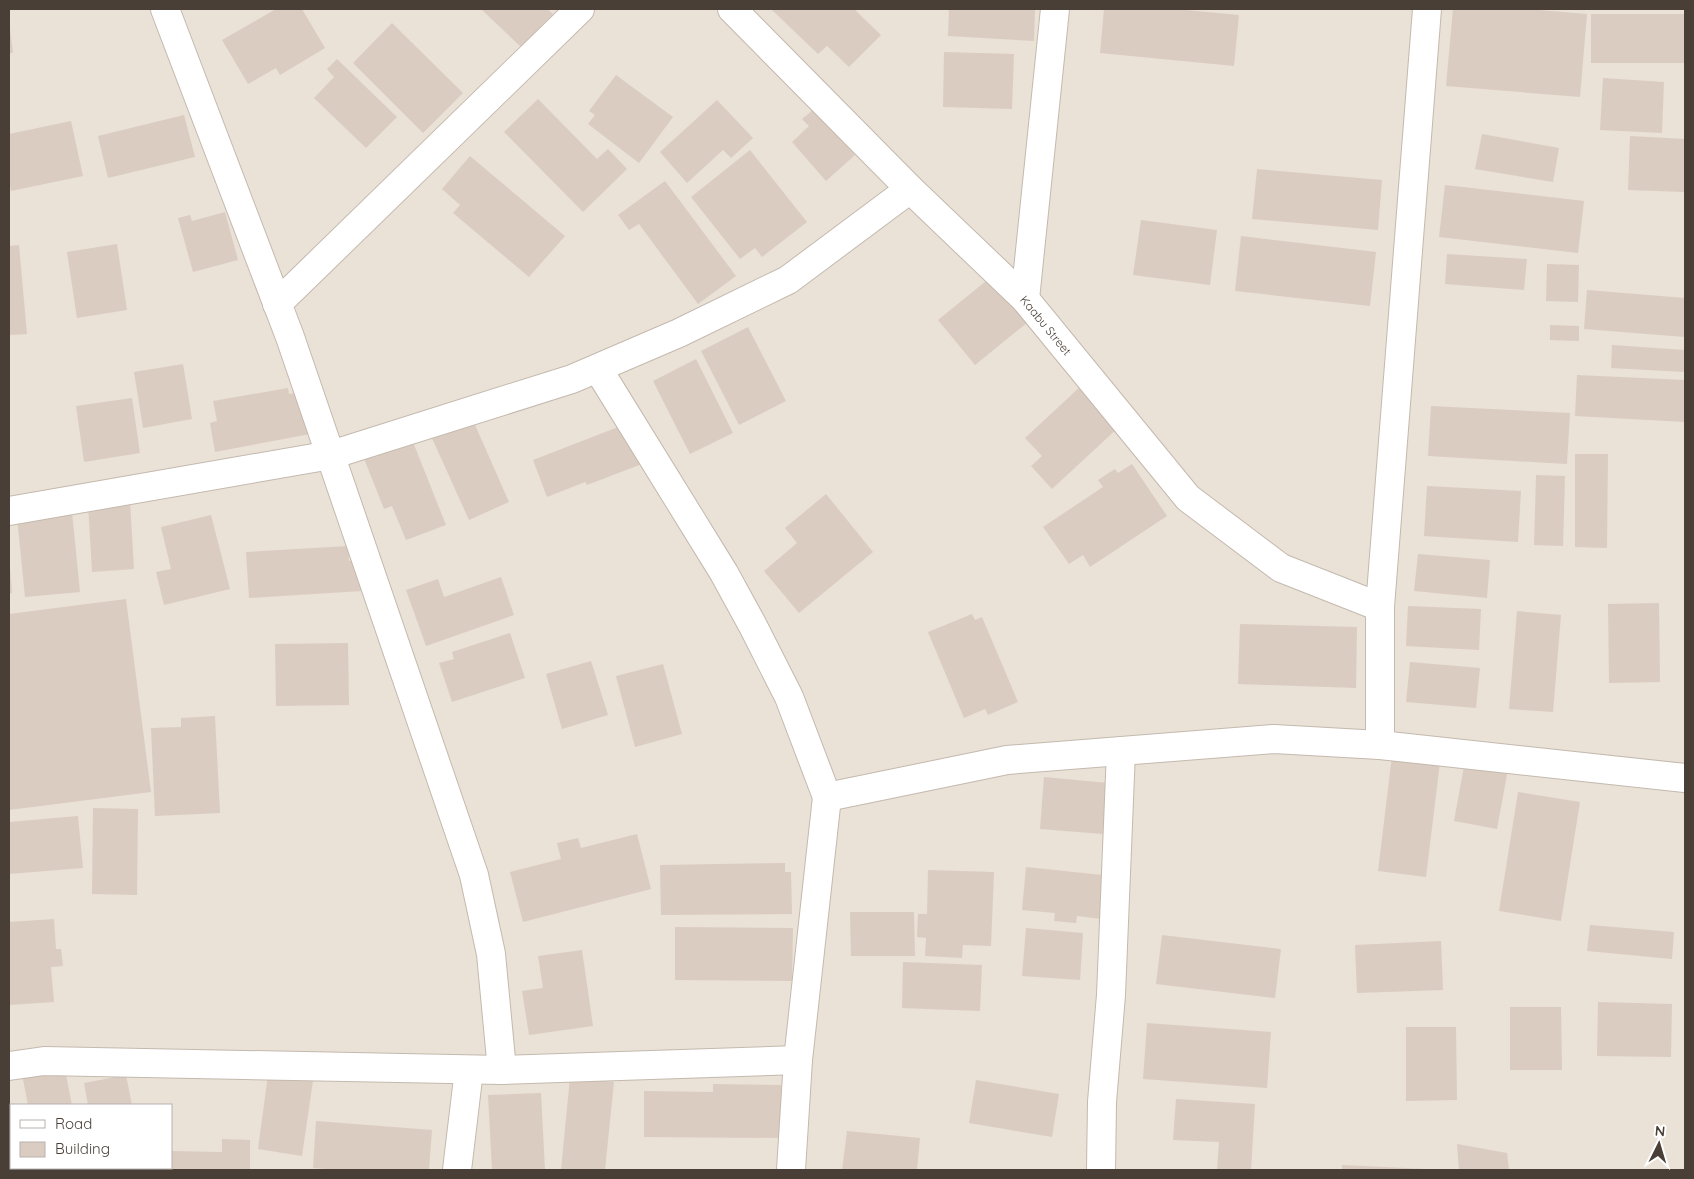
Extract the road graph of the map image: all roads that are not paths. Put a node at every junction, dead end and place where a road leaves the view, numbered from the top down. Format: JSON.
{"nodes":[{"id":1,"x":165,"y":9,"type":"edge"},
{"id":2,"x":580,"y":9,"type":"edge"},
{"id":3,"x":732,"y":9,"type":"edge"},
{"id":4,"x":1055,"y":9,"type":"edge"},
{"id":5,"x":1428,"y":9,"type":"edge"},
{"id":6,"x":910,"y":189,"type":"junction"},
{"id":7,"x":1025,"y":299,"type":"junction"},
{"id":8,"x":277,"y":304,"type":"junction"},
{"id":9,"x":598,"y":369,"type":"junction"},
{"id":10,"x":331,"y":455,"type":"junction"},
{"id":11,"x":9,"y":511,"type":"edge"},
{"id":12,"x":1380,"y":607,"type":"junction"},
{"id":13,"x":1380,"y":745,"type":"junction"},
{"id":14,"x":1121,"y":751,"type":"junction"},
{"id":15,"x":1685,"y":778,"type":"edge"},
{"id":16,"x":827,"y":796,"type":"junction"},
{"id":17,"x":798,"y":1060,"type":"junction"},
{"id":18,"x":9,"y":1066,"type":"edge"},
{"id":19,"x":469,"y":1070,"type":"junction"},
{"id":20,"x":502,"y":1070,"type":"junction"},
{"id":21,"x":457,"y":1170,"type":"edge"},
{"id":22,"x":790,"y":1170,"type":"edge"},
{"id":23,"x":1101,"y":1170,"type":"edge"}],
"edges":[{"from":1,"to":8,"type":"street"},
{"from":2,"to":8,"type":"street"},
{"from":3,"to":6,"type":"street","name":"Kaabu Street"},
{"from":4,"to":7,"type":"street"},
{"from":5,"to":12,"type":"street"},
{"from":6,"to":7,"type":"street","name":"Kaabu Street"},
{"from":6,"to":9,"type":"street"},
{"from":7,"to":12,"type":"street","name":"Kaabu Street"},
{"from":8,"to":10,"type":"street"},
{"from":9,"to":10,"type":"street"},
{"from":9,"to":16,"type":"street"},
{"from":10,"to":11,"type":"street"},
{"from":10,"to":20,"type":"street"},
{"from":12,"to":13,"type":"street"},
{"from":13,"to":14,"type":"street"},
{"from":13,"to":15,"type":"street"},
{"from":14,"to":16,"type":"street"},
{"from":14,"to":23,"type":"street"},
{"from":16,"to":17,"type":"street"},
{"from":17,"to":20,"type":"street"},
{"from":17,"to":22,"type":"street"},
{"from":18,"to":19,"type":"street"},
{"from":19,"to":20,"type":"street"},
{"from":19,"to":21,"type":"street"}]}
